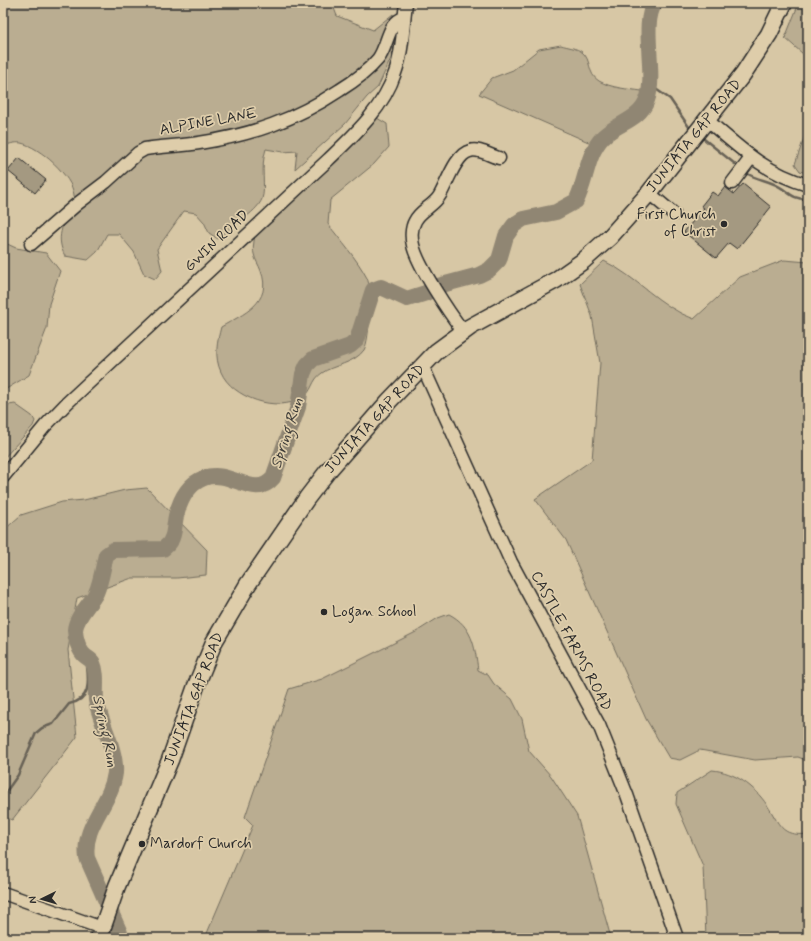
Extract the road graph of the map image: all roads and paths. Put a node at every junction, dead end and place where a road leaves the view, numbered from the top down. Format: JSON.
{"nodes":[{"id":1,"x":406,"y":3,"type":"edge"},
{"id":2,"x":784,"y":3,"type":"edge"},
{"id":3,"x":404,"y":18,"type":"junction"},
{"id":4,"x":707,"y":120,"type":"junction"},
{"id":5,"x":499,"y":158,"type":"dead end"},
{"id":6,"x":751,"y":158,"type":"junction"},
{"id":7,"x":732,"y":183,"type":"dead end"},
{"id":8,"x":808,"y":185,"type":"edge"},
{"id":9,"x":649,"y":192,"type":"junction"},
{"id":10,"x":674,"y":214,"type":"dead end"},
{"id":11,"x":30,"y":244,"type":"dead end"},
{"id":12,"x":463,"y":332,"type":"junction"},
{"id":13,"x":422,"y":365,"type":"junction"},
{"id":14,"x":3,"y":477,"type":"edge"},
{"id":15,"x":3,"y":893,"type":"edge"},
{"id":16,"x":101,"y":933,"type":"edge"},
{"id":17,"x":677,"y":938,"type":"edge"}],
"edges":[{"from":1,"to":3,"type":"street","name":"GWIN ROAD"},
{"from":2,"to":4,"type":"main road","name":"JUNIATA GAP ROAD"},
{"from":3,"to":11,"type":"street","name":"ALPINE LANE"},
{"from":3,"to":14,"type":"street","name":"GWIN ROAD"},
{"from":4,"to":6,"type":"street"},
{"from":4,"to":9,"type":"main road","name":"JUNIATA GAP ROAD"},
{"from":5,"to":12,"type":"street"},
{"from":6,"to":7,"type":"street"},
{"from":6,"to":8,"type":"street"},
{"from":9,"to":10,"type":"street"},
{"from":9,"to":12,"type":"main road","name":"JUNIATA GAP ROAD"},
{"from":12,"to":13,"type":"main road","name":"JUNIATA GAP ROAD"},
{"from":13,"to":16,"type":"main road","name":"JUNIATA GAP ROAD"},
{"from":13,"to":17,"type":"street","name":"CASTLE FARMS ROAD"},
{"from":15,"to":16,"type":"street"}]}
